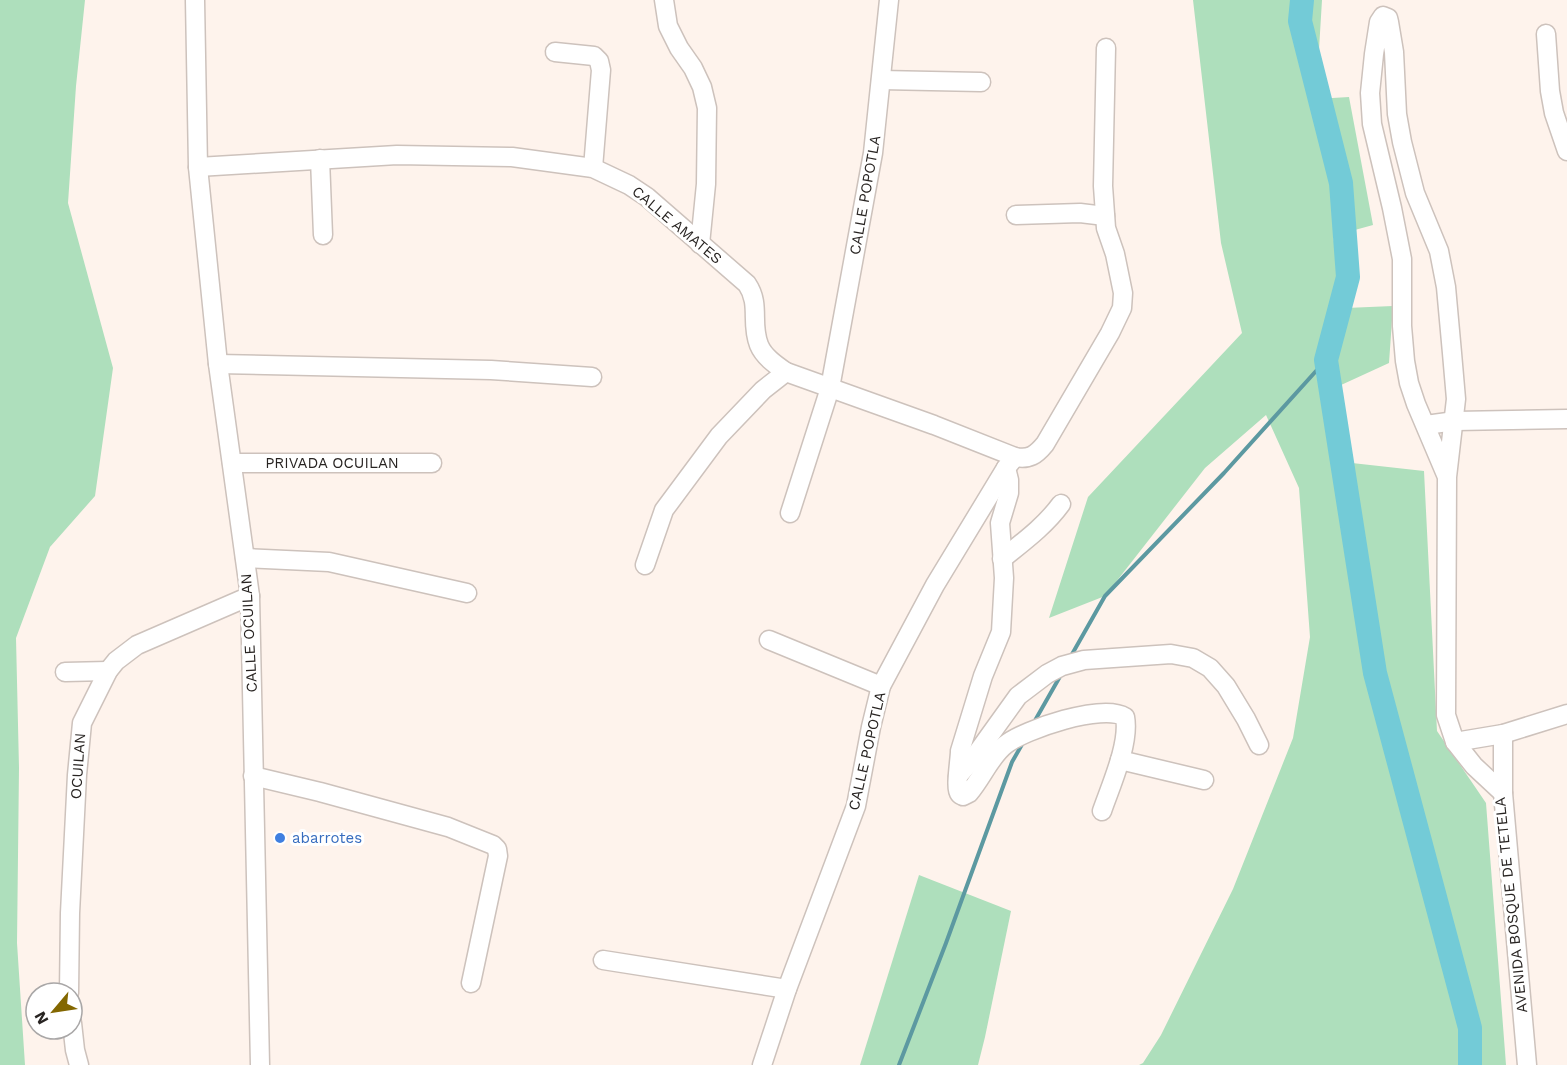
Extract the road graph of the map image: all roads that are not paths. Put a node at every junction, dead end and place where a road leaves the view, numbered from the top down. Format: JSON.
{"nodes":[{"id":1,"x":195,"y":0,"type":"edge"},
{"id":2,"x":664,"y":0,"type":"edge"},
{"id":3,"x":889,"y":0,"type":"edge"},
{"id":4,"x":1546,"y":34,"type":"dead end"},
{"id":5,"x":1106,"y":48,"type":"dead end"},
{"id":6,"x":555,"y":52,"type":"dead end"},
{"id":7,"x":881,"y":80,"type":"junction"},
{"id":8,"x":981,"y":81,"type":"dead end"},
{"id":9,"x":1567,"y":151,"type":"edge"},
{"id":10,"x":320,"y":159,"type":"junction"},
{"id":11,"x":198,"y":167,"type":"junction"},
{"id":12,"x":593,"y":168,"type":"junction"},
{"id":13,"x":1016,"y":215,"type":"dead end"},
{"id":14,"x":1105,"y":216,"type":"junction"},
{"id":15,"x":323,"y":235,"type":"dead end"},
{"id":16,"x":700,"y":244,"type":"junction"},
{"id":17,"x":218,"y":364,"type":"junction"},
{"id":18,"x":786,"y":372,"type":"junction"},
{"id":19,"x":592,"y":377,"type":"dead end"},
{"id":20,"x":830,"y":388,"type":"junction"},
{"id":21,"x":1567,"y":419,"type":"edge"},
{"id":22,"x":1455,"y":421,"type":"junction"},
{"id":23,"x":1426,"y":425,"type":"junction"},
{"id":24,"x":1011,"y":462,"type":"junction"},
{"id":25,"x":232,"y":463,"type":"junction"},
{"id":26,"x":432,"y":463,"type":"dead end"},
{"id":27,"x":1448,"y":477,"type":"junction"},
{"id":28,"x":1061,"y":504,"type":"dead end"},
{"id":29,"x":790,"y":513,"type":"dead end"},
{"id":30,"x":245,"y":558,"type":"junction"},
{"id":31,"x":1002,"y":559,"type":"junction"},
{"id":32,"x":645,"y":565,"type":"dead end"},
{"id":33,"x":467,"y":593,"type":"dead end"},
{"id":34,"x":250,"y":596,"type":"junction"},
{"id":35,"x":769,"y":640,"type":"dead end"},
{"id":36,"x":108,"y":671,"type":"junction"},
{"id":37,"x":65,"y":672,"type":"dead end"},
{"id":38,"x":881,"y":686,"type":"junction"},
{"id":39,"x":1567,"y":714,"type":"edge"},
{"id":40,"x":1503,"y":734,"type":"junction"},
{"id":41,"x":1455,"y":742,"type":"junction"},
{"id":42,"x":1259,"y":745,"type":"dead end"},
{"id":43,"x":1120,"y":760,"type":"junction"},
{"id":44,"x":253,"y":776,"type":"junction"},
{"id":45,"x":958,"y":776,"type":"junction"},
{"id":46,"x":1204,"y":780,"type":"dead end"},
{"id":47,"x":1503,"y":793,"type":"junction"},
{"id":48,"x":1102,"y":811,"type":"dead end"},
{"id":49,"x":603,"y":960,"type":"dead end"},
{"id":50,"x":69,"y":981,"type":"edge"},
{"id":51,"x":471,"y":982,"type":"dead end"},
{"id":52,"x":787,"y":989,"type":"junction"},
{"id":53,"x":74,"y":1041,"type":"edge"},
{"id":54,"x":79,"y":1065,"type":"edge"},
{"id":55,"x":260,"y":1065,"type":"edge"},
{"id":56,"x":762,"y":1065,"type":"edge"},
{"id":57,"x":1527,"y":1065,"type":"edge"}],
"edges":[{"from":1,"to":11,"type":"street","name":"CALLE OCUILAN"},
{"from":2,"to":16,"type":"street"},
{"from":3,"to":7,"type":"street","name":"CALLE POPOTLA"},
{"from":4,"to":9,"type":"street"},
{"from":5,"to":14,"type":"street"},
{"from":6,"to":12,"type":"street"},
{"from":7,"to":8,"type":"street"},
{"from":7,"to":20,"type":"street","name":"CALLE POPOTLA"},
{"from":10,"to":11,"type":"street","name":"CALLE AMATES"},
{"from":10,"to":12,"type":"street","name":"CALLE AMATES"},
{"from":10,"to":15,"type":"street"},
{"from":11,"to":17,"type":"street","name":"CALLE OCUILAN"},
{"from":12,"to":16,"type":"street","name":"CALLE AMATES"},
{"from":13,"to":14,"type":"street"},
{"from":14,"to":24,"type":"street"},
{"from":16,"to":18,"type":"street","name":"CALLE AMATES"},
{"from":17,"to":19,"type":"street"},
{"from":17,"to":25,"type":"street","name":"CALLE OCUILAN"},
{"from":18,"to":20,"type":"street","name":"CALLE AMATES"},
{"from":18,"to":32,"type":"street"},
{"from":20,"to":24,"type":"street","name":"CALLE AMATES"},
{"from":20,"to":29,"type":"street","name":"CALLE POPOTLA"},
{"from":21,"to":22,"type":"street"},
{"from":22,"to":23,"type":"street"},
{"from":22,"to":23,"type":"street","name":"AVENIDA BOSQUE DE TETELA"},
{"from":22,"to":27,"type":"street","name":"AVENIDA BOSQUE DE TETELA"},
{"from":23,"to":27,"type":"street","name":"AVENIDA BOSQUE DE TETELA"},
{"from":24,"to":31,"type":"street"},
{"from":24,"to":38,"type":"street","name":"CALLE POPOTLA"},
{"from":25,"to":26,"type":"street","name":"PRIVADA OCUILAN"},
{"from":25,"to":30,"type":"street","name":"CALLE OCUILAN"},
{"from":27,"to":41,"type":"street","name":"AVENIDA BOSQUE DE TETELA"},
{"from":28,"to":31,"type":"street"},
{"from":30,"to":33,"type":"street"},
{"from":30,"to":34,"type":"street","name":"CALLE OCUILAN"},
{"from":31,"to":45,"type":"street"},
{"from":34,"to":36,"type":"street","name":"OCUILAN"},
{"from":34,"to":44,"type":"street","name":"CALLE OCUILAN"},
{"from":35,"to":38,"type":"street"},
{"from":36,"to":37,"type":"street"},
{"from":36,"to":50,"type":"street","name":"OCUILAN"},
{"from":38,"to":52,"type":"street","name":"CALLE POPOTLA"},
{"from":39,"to":40,"type":"street"},
{"from":40,"to":41,"type":"street"},
{"from":40,"to":47,"type":"street"},
{"from":41,"to":47,"type":"street","name":"AVENIDA BOSQUE DE TETELA"},
{"from":42,"to":45,"type":"street"},
{"from":43,"to":45,"type":"street"},
{"from":43,"to":46,"type":"street"},
{"from":43,"to":48,"type":"street"},
{"from":44,"to":51,"type":"street"},
{"from":44,"to":55,"type":"street","name":"CALLE OCUILAN"},
{"from":47,"to":57,"type":"street","name":"AVENIDA BOSQUE DE TETELA"},
{"from":49,"to":52,"type":"street"},
{"from":52,"to":56,"type":"street","name":"CALLE POPOTLA"},
{"from":53,"to":54,"type":"street"}]}
